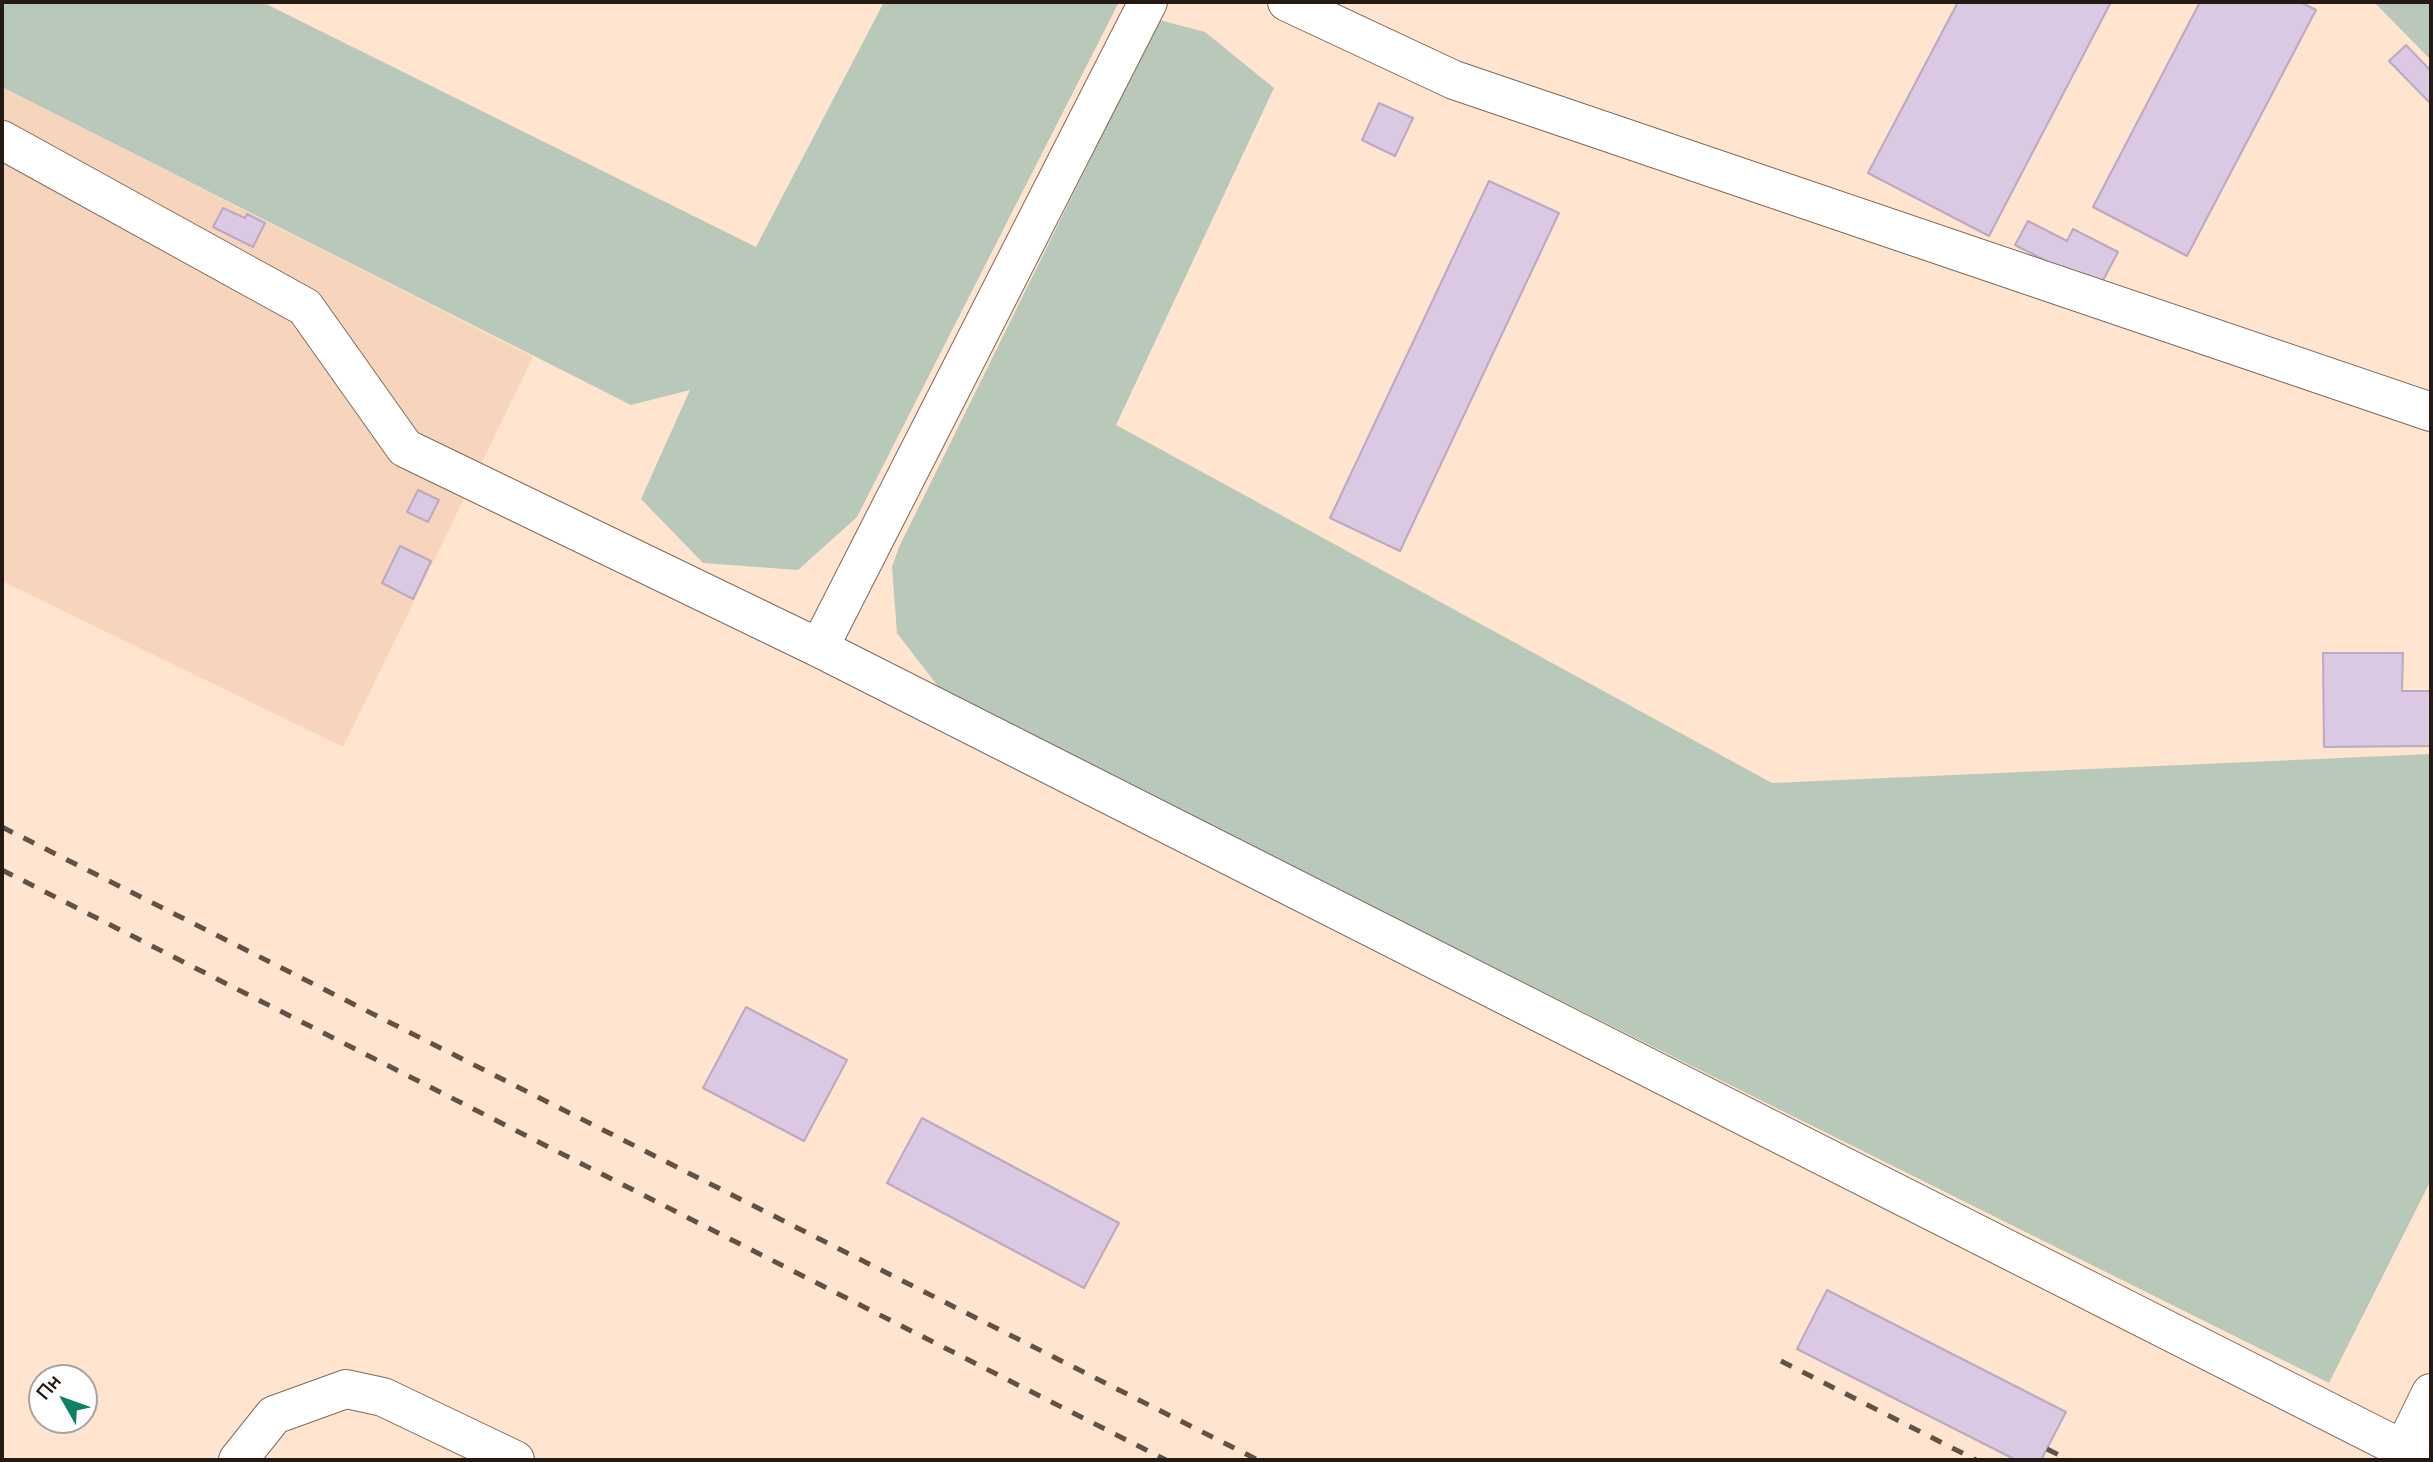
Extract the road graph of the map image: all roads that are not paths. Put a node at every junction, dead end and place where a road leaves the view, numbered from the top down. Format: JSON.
{"nodes":[{"id":1,"x":1148,"y":2,"type":"edge"},
{"id":2,"x":1287,"y":2,"type":"edge"},
{"id":3,"x":2,"y":140,"type":"edge"},
{"id":4,"x":2431,"y":412,"type":"edge"},
{"id":5,"x":819,"y":648,"type":"junction"},
{"id":6,"x":2431,"y":1393,"type":"edge"},
{"id":7,"x":2414,"y":1455,"type":"edge"},
{"id":8,"x":238,"y":1460,"type":"edge"},
{"id":9,"x":515,"y":1460,"type":"edge"}],
"edges":[{"from":1,"to":5,"type":"street"},
{"from":2,"to":4,"type":"street"},
{"from":3,"to":5,"type":"street"},
{"from":5,"to":7,"type":"street"},
{"from":6,"to":7,"type":"street"},
{"from":8,"to":9,"type":"street"}]}
